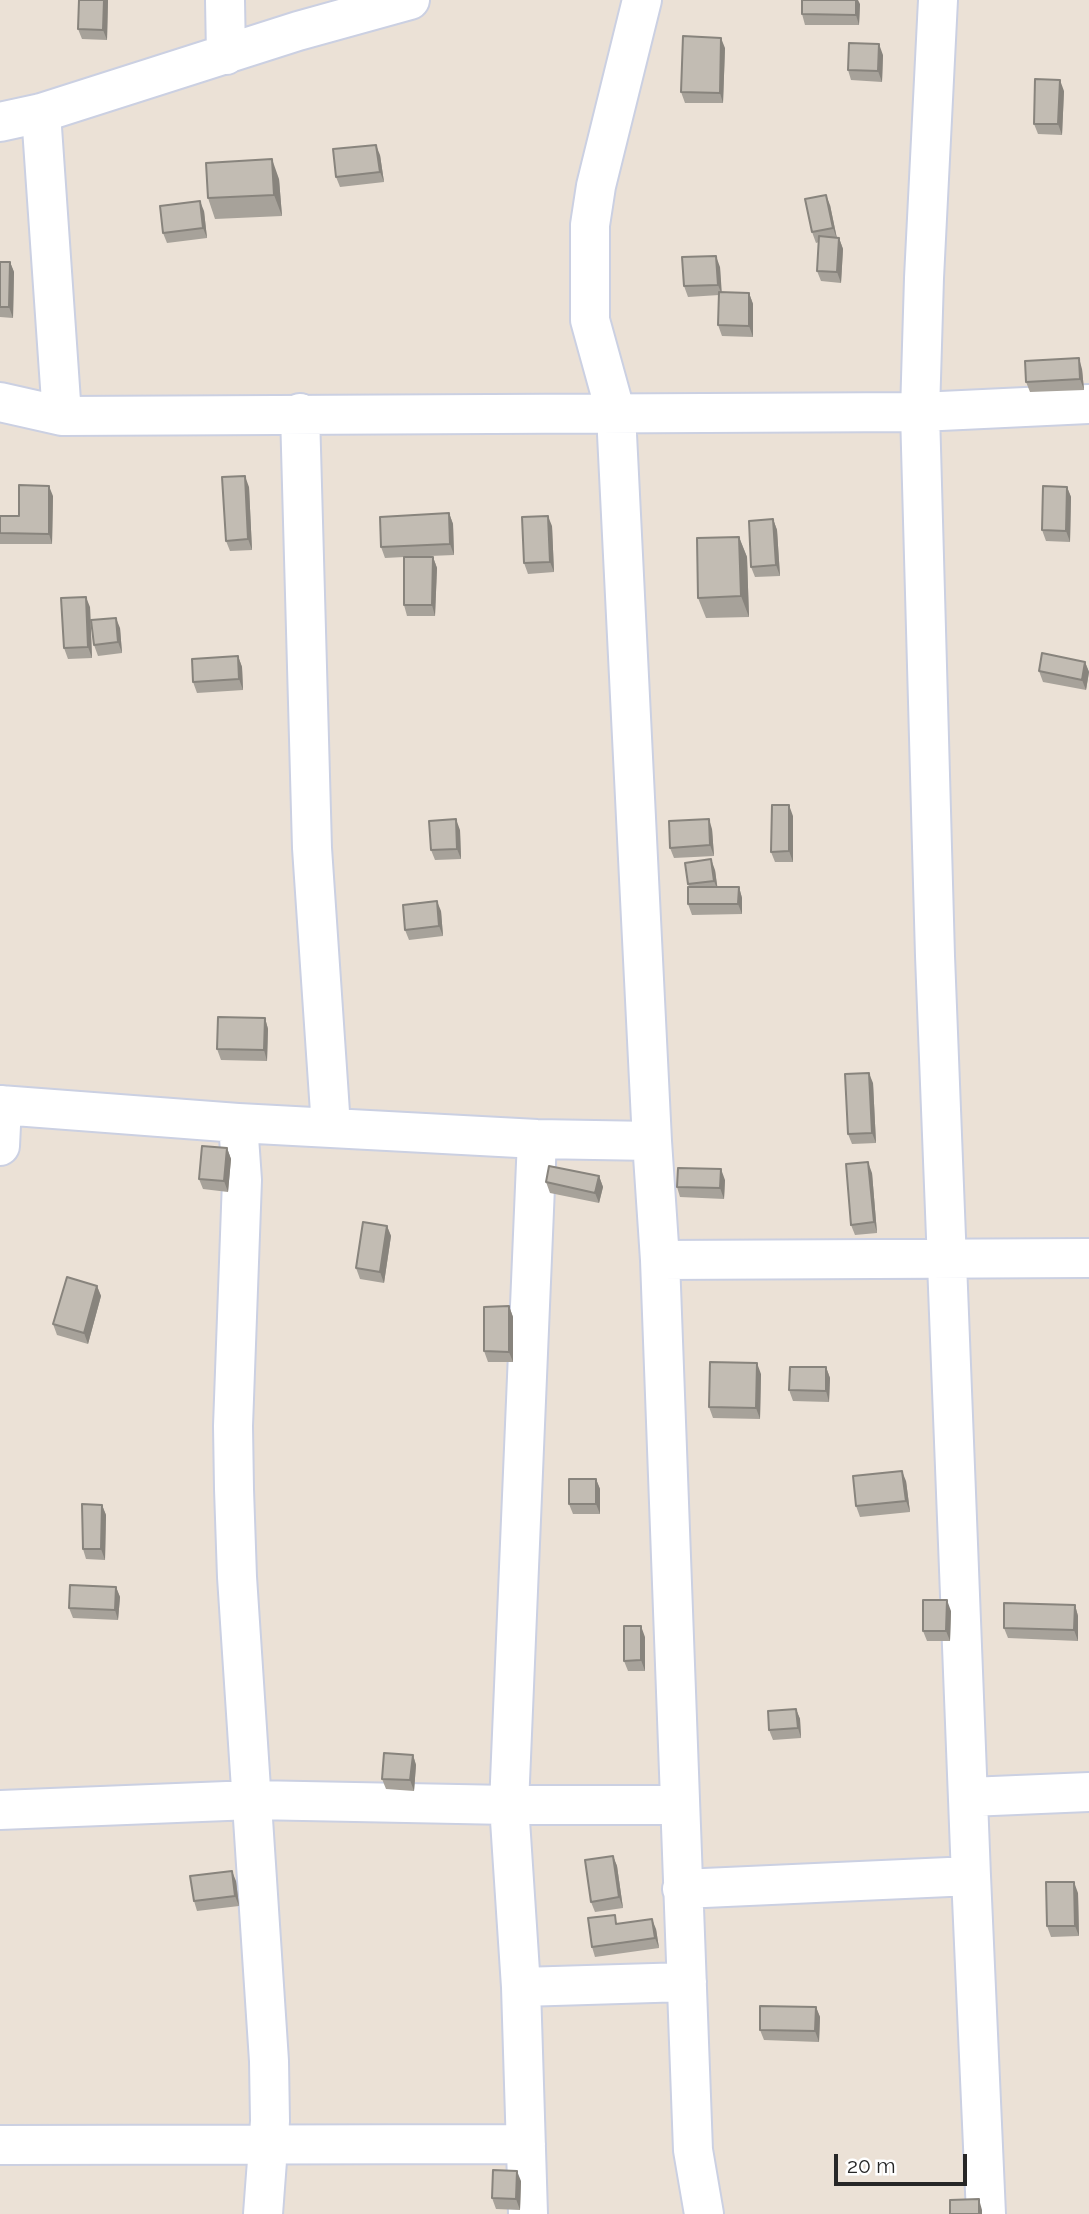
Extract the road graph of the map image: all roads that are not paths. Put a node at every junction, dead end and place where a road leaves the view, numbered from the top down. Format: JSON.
{"nodes":[{"id":1,"x":225,"y":0,"type":"edge"},
{"id":2,"x":410,"y":0,"type":"edge"},
{"id":3,"x":642,"y":0,"type":"edge"},
{"id":4,"x":938,"y":0,"type":"edge"},
{"id":5,"x":226,"y":55,"type":"junction"},
{"id":6,"x":41,"y":113,"type":"junction"},
{"id":7,"x":0,"y":122,"type":"edge"},
{"id":8,"x":0,"y":402,"type":"edge"},
{"id":9,"x":1089,"y":404,"type":"edge"},
{"id":10,"x":920,"y":412,"type":"junction"},
{"id":11,"x":300,"y":414,"type":"junction"},
{"id":12,"x":616,"y":414,"type":"junction"},
{"id":13,"x":62,"y":416,"type":"junction"},
{"id":14,"x":1,"y":1105,"type":"edge"},
{"id":15,"x":238,"y":1123,"type":"junction"},
{"id":16,"x":331,"y":1127,"type":"junction"},
{"id":17,"x":537,"y":1139,"type":"junction"},
{"id":18,"x":652,"y":1142,"type":"junction"},
{"id":19,"x":0,"y":1146,"type":"edge"},
{"id":20,"x":1089,"y":1258,"type":"edge"},
{"id":21,"x":947,"y":1259,"type":"junction"},
{"id":22,"x":660,"y":1260,"type":"junction"},
{"id":23,"x":1089,"y":1792,"type":"edge"},
{"id":24,"x":969,"y":1797,"type":"junction"},
{"id":25,"x":252,"y":1800,"type":"junction"},
{"id":26,"x":509,"y":1805,"type":"junction"},
{"id":27,"x":679,"y":1805,"type":"junction"},
{"id":28,"x":0,"y":1810,"type":"edge"},
{"id":29,"x":971,"y":1876,"type":"junction"},
{"id":30,"x":682,"y":1889,"type":"junction"},
{"id":31,"x":687,"y":1982,"type":"junction"},
{"id":32,"x":521,"y":1987,"type":"junction"},
{"id":33,"x":526,"y":2144,"type":"junction"},
{"id":34,"x":0,"y":2145,"type":"edge"},
{"id":35,"x":269,"y":2145,"type":"junction"},
{"id":36,"x":263,"y":2214,"type":"edge"},
{"id":37,"x":528,"y":2214,"type":"edge"},
{"id":38,"x":704,"y":2214,"type":"edge"},
{"id":39,"x":986,"y":2214,"type":"edge"}],
"edges":[{"from":1,"to":5,"type":"street"},
{"from":2,"to":5,"type":"street"},
{"from":3,"to":12,"type":"street"},
{"from":4,"to":10,"type":"street"},
{"from":5,"to":6,"type":"street"},
{"from":6,"to":7,"type":"street"},
{"from":6,"to":13,"type":"street"},
{"from":8,"to":13,"type":"street"},
{"from":9,"to":10,"type":"street"},
{"from":10,"to":12,"type":"street"},
{"from":10,"to":21,"type":"street"},
{"from":11,"to":12,"type":"street"},
{"from":11,"to":13,"type":"street"},
{"from":11,"to":16,"type":"street"},
{"from":12,"to":18,"type":"street"},
{"from":14,"to":15,"type":"street"},
{"from":14,"to":19,"type":"street"},
{"from":15,"to":16,"type":"street"},
{"from":15,"to":25,"type":"street"},
{"from":16,"to":17,"type":"street"},
{"from":17,"to":18,"type":"street"},
{"from":17,"to":26,"type":"street"},
{"from":18,"to":22,"type":"street"},
{"from":20,"to":21,"type":"street"},
{"from":21,"to":22,"type":"street"},
{"from":21,"to":24,"type":"street"},
{"from":22,"to":27,"type":"street"},
{"from":23,"to":24,"type":"street"},
{"from":24,"to":29,"type":"street"},
{"from":25,"to":26,"type":"street"},
{"from":25,"to":28,"type":"street"},
{"from":25,"to":35,"type":"street"},
{"from":26,"to":27,"type":"street"},
{"from":26,"to":32,"type":"street"},
{"from":27,"to":30,"type":"street"},
{"from":29,"to":30,"type":"street"},
{"from":29,"to":39,"type":"street"},
{"from":30,"to":31,"type":"street"},
{"from":31,"to":32,"type":"street"},
{"from":31,"to":38,"type":"street"},
{"from":32,"to":33,"type":"street"},
{"from":33,"to":35,"type":"street"},
{"from":33,"to":37,"type":"street"},
{"from":34,"to":35,"type":"street"},
{"from":35,"to":36,"type":"street"}]}
